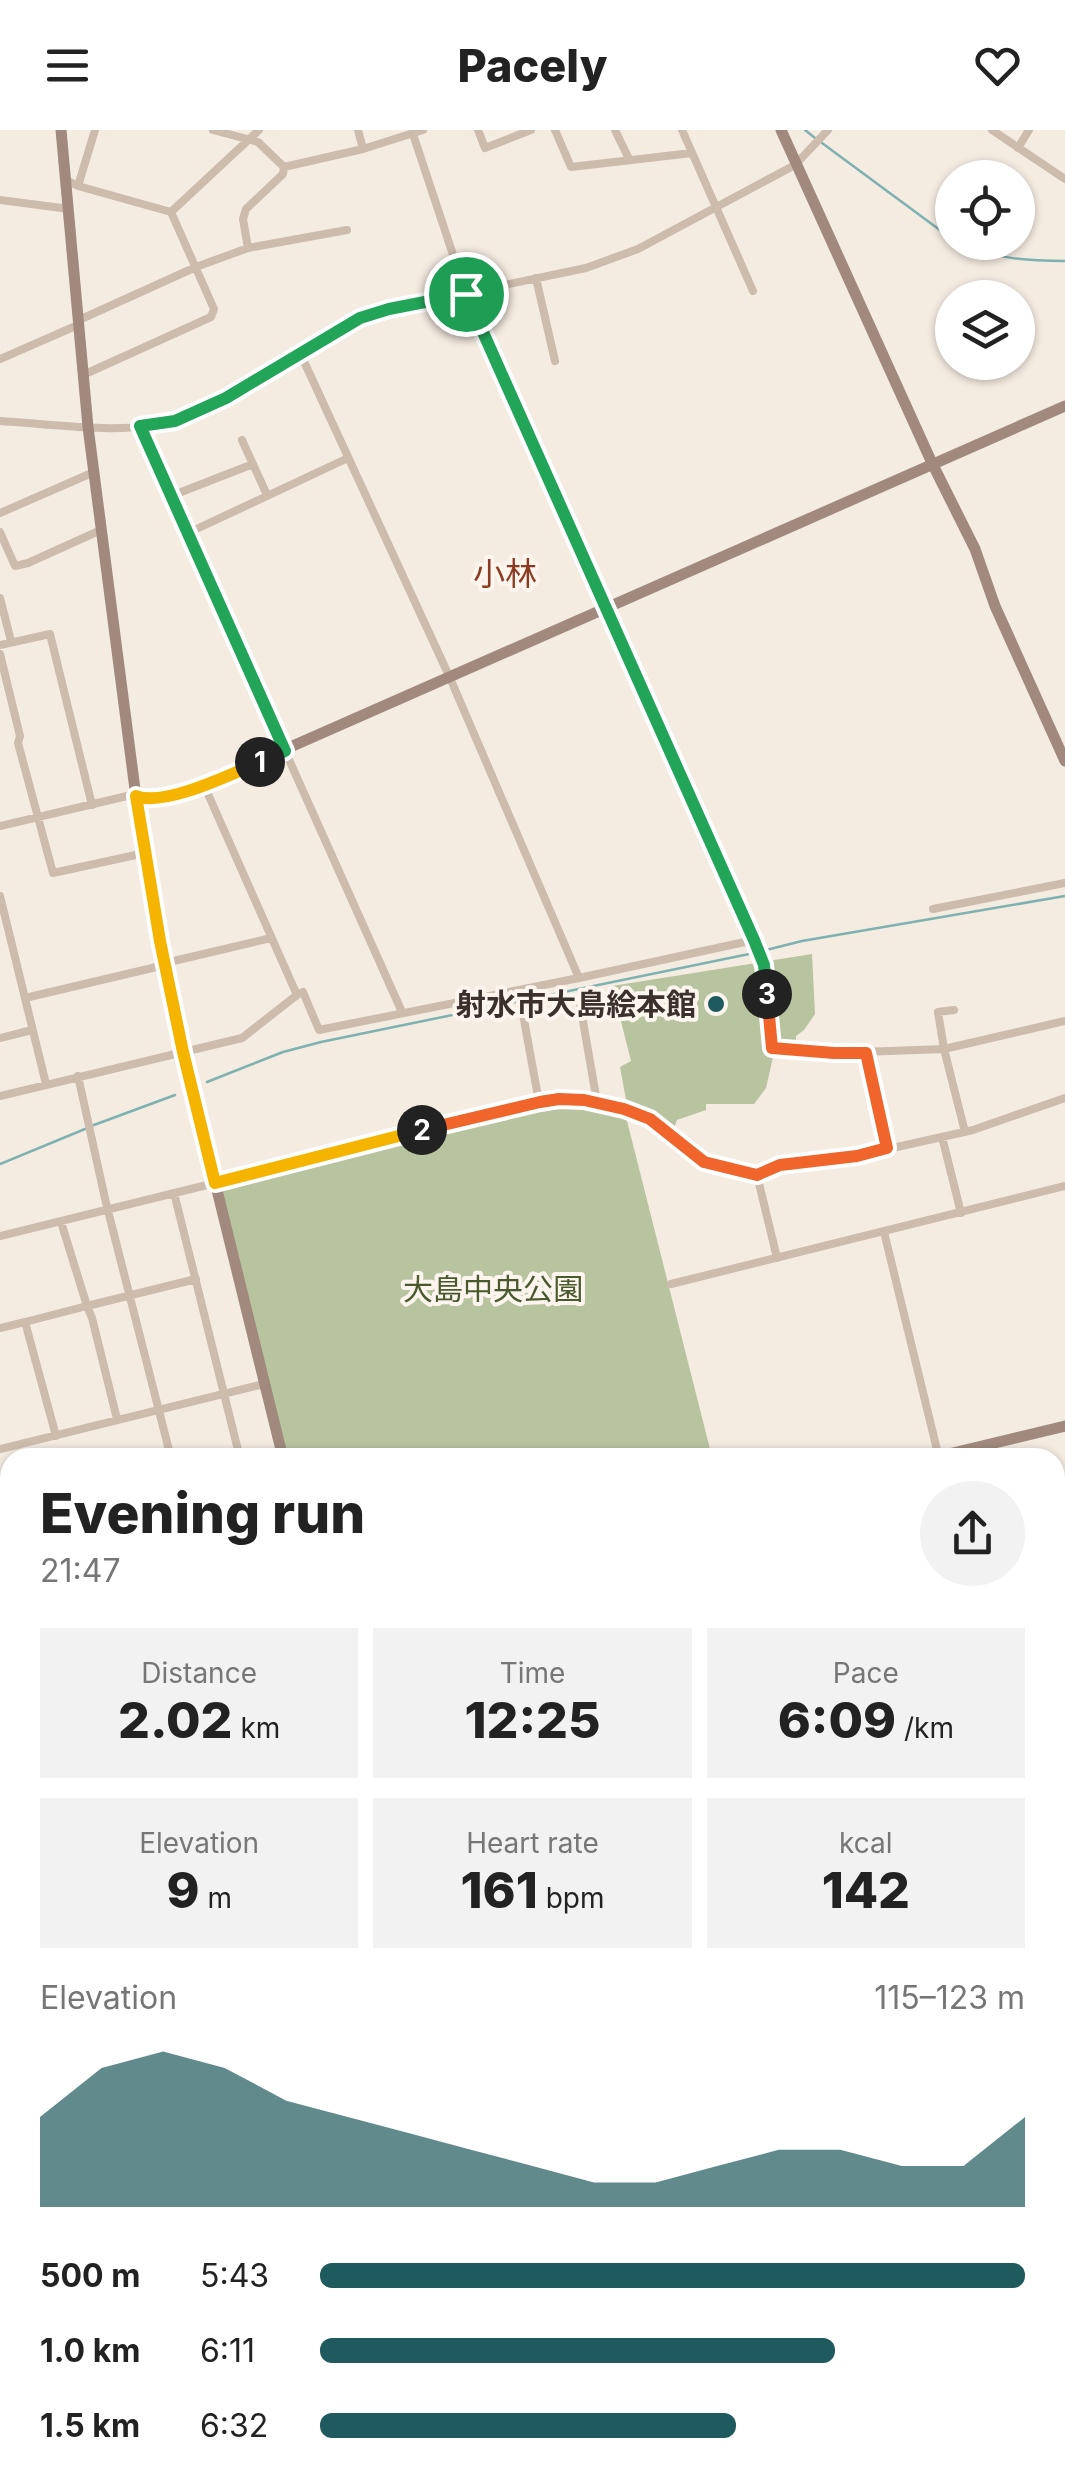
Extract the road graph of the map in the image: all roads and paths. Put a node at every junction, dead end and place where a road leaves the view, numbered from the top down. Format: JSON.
{"nodes":[{"id":1,"x":61,"y":130,"type":"edge"},
{"id":2,"x":95,"y":130,"type":"edge"},
{"id":3,"x":217,"y":130,"type":"edge"},
{"id":4,"x":260,"y":130,"type":"edge"},
{"id":5,"x":358,"y":130,"type":"edge"},
{"id":6,"x":424,"y":130,"type":"edge"},
{"id":7,"x":478,"y":130,"type":"edge"},
{"id":8,"x":532,"y":130,"type":"edge"},
{"id":9,"x":555,"y":130,"type":"edge"},
{"id":10,"x":615,"y":130,"type":"edge"},
{"id":11,"x":682,"y":130,"type":"edge"},
{"id":12,"x":781,"y":130,"type":"edge"},
{"id":13,"x":828,"y":130,"type":"edge"},
{"id":14,"x":992,"y":130,"type":"edge"},
{"id":15,"x":1029,"y":130,"type":"edge"},
{"id":16,"x":413,"y":134,"type":"junction"},
{"id":17,"x":249,"y":140,"type":"junction"},
{"id":18,"x":1018,"y":148,"type":"junction"},
{"id":19,"x":363,"y":149,"type":"junction"},
{"id":20,"x":692,"y":153,"type":"junction"},
{"id":21,"x":629,"y":159,"type":"junction"},
{"id":22,"x":795,"y":165,"type":"junction"},
{"id":23,"x":284,"y":168,"type":"junction"},
{"id":24,"x":1065,"y":179,"type":"edge"},
{"id":25,"x":72,"y":183,"type":"junction"},
{"id":26,"x":0,"y":200,"type":"edge"},
{"id":27,"x":69,"y":208,"type":"junction"},
{"id":28,"x":716,"y":208,"type":"junction"},
{"id":29,"x":170,"y":212,"type":"junction"},
{"id":30,"x":346,"y":230,"type":"dead end"},
{"id":31,"x":248,"y":248,"type":"junction"},
{"id":32,"x":196,"y":267,"type":"junction"},
{"id":33,"x":536,"y":278,"type":"junction"},
{"id":34,"x":753,"y":291,"type":"dead end"},
{"id":35,"x":466,"y":294,"type":"junction"},
{"id":36,"x":79,"y":322,"type":"junction"},
{"id":37,"x":301,"y":355,"type":"junction"},
{"id":38,"x":0,"y":359,"type":"edge"},
{"id":39,"x":555,"y":361,"type":"dead end"},
{"id":40,"x":83,"y":375,"type":"junction"},
{"id":41,"x":1065,"y":406,"type":"edge"},
{"id":42,"x":0,"y":420,"type":"edge"},
{"id":43,"x":140,"y":426,"type":"junction"},
{"id":44,"x":88,"y":427,"type":"junction"},
{"id":45,"x":242,"y":440,"type":"dead end"},
{"id":46,"x":348,"y":458,"type":"junction"},
{"id":47,"x":932,"y":463,"type":"junction"},
{"id":48,"x":253,"y":464,"type":"junction"},
{"id":49,"x":94,"y":472,"type":"junction"},
{"id":50,"x":267,"y":495,"type":"junction"},
{"id":51,"x":171,"y":496,"type":"junction"},
{"id":52,"x":0,"y":513,"type":"edge"},
{"id":53,"x":101,"y":530,"type":"junction"},
{"id":54,"x":0,"y":532,"type":"edge"},
{"id":55,"x":188,"y":533,"type":"junction"},
{"id":56,"x":0,"y":598,"type":"edge"},
{"id":57,"x":607,"y":609,"type":"junction"},
{"id":58,"x":11,"y":641,"type":"junction"},
{"id":59,"x":0,"y":645,"type":"edge"},
{"id":60,"x":0,"y":654,"type":"edge"},
{"id":61,"x":450,"y":678,"type":"junction"},
{"id":62,"x":285,"y":751,"type":"junction"},
{"id":63,"x":1065,"y":761,"type":"edge"},
{"id":64,"x":204,"y":785,"type":"junction"},
{"id":65,"x":136,"y":796,"type":"junction"},
{"id":66,"x":92,"y":805,"type":"junction"},
{"id":67,"x":38,"y":818,"type":"junction"},
{"id":68,"x":0,"y":826,"type":"edge"},
{"id":69,"x":146,"y":853,"type":"junction"},
{"id":70,"x":1065,"y":883,"type":"edge"},
{"id":71,"x":0,"y":896,"type":"edge"},
{"id":72,"x":933,"y":909,"type":"dead end"},
{"id":73,"x":272,"y":938,"type":"junction"},
{"id":74,"x":754,"y":940,"type":"junction"},
{"id":75,"x":165,"y":964,"type":"junction"},
{"id":76,"x":579,"y":978,"type":"junction"},
{"id":77,"x":303,"y":992,"type":"dead end"},
{"id":78,"x":25,"y":998,"type":"junction"},
{"id":79,"x":578,"y":998,"type":"dead end"},
{"id":80,"x":522,"y":1009,"type":"dead end"},
{"id":81,"x":954,"y":1010,"type":"dead end"},
{"id":82,"x":402,"y":1012,"type":"junction"},
{"id":83,"x":1065,"y":1021,"type":"edge"},
{"id":84,"x":32,"y":1030,"type":"junction"},
{"id":85,"x":0,"y":1038,"type":"edge"},
{"id":86,"x":944,"y":1049,"type":"junction"},
{"id":87,"x":183,"y":1052,"type":"junction"},
{"id":88,"x":866,"y":1053,"type":"junction"},
{"id":89,"x":78,"y":1076,"type":"junction"},
{"id":90,"x":46,"y":1084,"type":"junction"},
{"id":91,"x":0,"y":1096,"type":"edge"},
{"id":92,"x":1065,"y":1098,"type":"edge"},
{"id":93,"x":540,"y":1102,"type":"junction"},
{"id":94,"x":597,"y":1102,"type":"junction"},
{"id":95,"x":624,"y":1109,"type":"joint"},
{"id":96,"x":965,"y":1132,"type":"junction"},
{"id":97,"x":942,"y":1137,"type":"junction"},
{"id":98,"x":887,"y":1148,"type":"junction"},
{"id":99,"x":757,"y":1175,"type":"junction"},
{"id":100,"x":215,"y":1183,"type":"junction"},
{"id":101,"x":1065,"y":1186,"type":"edge"},
{"id":102,"x":174,"y":1194,"type":"junction"},
{"id":103,"x":109,"y":1210,"type":"junction"},
{"id":104,"x":961,"y":1213,"type":"junction"},
{"id":105,"x":61,"y":1222,"type":"junction"},
{"id":106,"x":884,"y":1232,"type":"junction"},
{"id":107,"x":0,"y":1236,"type":"edge"},
{"id":108,"x":778,"y":1258,"type":"junction"},
{"id":109,"x":196,"y":1279,"type":"junction"},
{"id":110,"x":671,"y":1284,"type":"dead end"},
{"id":111,"x":131,"y":1296,"type":"junction"},
{"id":112,"x":86,"y":1306,"type":"junction"},
{"id":113,"x":26,"y":1322,"type":"junction"},
{"id":114,"x":0,"y":1328,"type":"edge"},
{"id":115,"x":264,"y":1384,"type":"junction"},
{"id":116,"x":224,"y":1394,"type":"junction"},
{"id":117,"x":159,"y":1409,"type":"junction"},
{"id":118,"x":116,"y":1420,"type":"junction"},
{"id":119,"x":1065,"y":1426,"type":"edge"},
{"id":120,"x":56,"y":1436,"type":"junction"},
{"id":121,"x":4,"y":1448,"type":"edge"},
{"id":122,"x":169,"y":1448,"type":"edge"},
{"id":123,"x":238,"y":1448,"type":"edge"},
{"id":124,"x":280,"y":1448,"type":"edge"},
{"id":125,"x":934,"y":1448,"type":"edge"},
{"id":126,"x":973,"y":1448,"type":"edge"}],
"edges":[{"from":1,"to":25,"type":"street"},
{"from":2,"to":25,"type":"street"},
{"from":3,"to":17,"type":"street"},
{"from":4,"to":17,"type":"street"},
{"from":5,"to":19,"type":"street"},
{"from":6,"to":16,"type":"street"},
{"from":7,"to":8,"type":"street"},
{"from":9,"to":21,"type":"street"},
{"from":10,"to":21,"type":"street"},
{"from":11,"to":20,"type":"street"},
{"from":12,"to":22,"type":"street"},
{"from":13,"to":22,"type":"street"},
{"from":14,"to":18,"type":"street"},
{"from":15,"to":18,"type":"street"},
{"from":16,"to":19,"type":"street"},
{"from":16,"to":35,"type":"street"},
{"from":17,"to":23,"type":"street"},
{"from":17,"to":29,"type":"street"},
{"from":18,"to":24,"type":"street"},
{"from":19,"to":23,"type":"street"},
{"from":20,"to":21,"type":"street"},
{"from":20,"to":28,"type":"street"},
{"from":22,"to":28,"type":"street"},
{"from":22,"to":47,"type":"street"},
{"from":23,"to":31,"type":"street"},
{"from":25,"to":27,"type":"street"},
{"from":25,"to":29,"type":"street"},
{"from":26,"to":27,"type":"street"},
{"from":27,"to":36,"type":"street"},
{"from":28,"to":33,"type":"street"},
{"from":28,"to":34,"type":"street"},
{"from":29,"to":32,"type":"street"},
{"from":30,"to":31,"type":"street"},
{"from":31,"to":32,"type":"street"},
{"from":32,"to":36,"type":"street"},
{"from":32,"to":40,"type":"street"},
{"from":33,"to":35,"type":"street"},
{"from":33,"to":39,"type":"street"},
{"from":35,"to":37,"type":"street"},
{"from":35,"to":57,"type":"street"},
{"from":36,"to":38,"type":"street"},
{"from":36,"to":40,"type":"street"},
{"from":37,"to":43,"type":"street"},
{"from":37,"to":46,"type":"street"},
{"from":40,"to":44,"type":"street"},
{"from":41,"to":47,"type":"street"},
{"from":42,"to":44,"type":"street"},
{"from":43,"to":44,"type":"street"},
{"from":43,"to":51,"type":"street"},
{"from":44,"to":49,"type":"street"},
{"from":45,"to":48,"type":"street"},
{"from":46,"to":50,"type":"street"},
{"from":46,"to":61,"type":"street"},
{"from":47,"to":57,"type":"street"},
{"from":47,"to":63,"type":"street"},
{"from":48,"to":50,"type":"street"},
{"from":48,"to":51,"type":"street"},
{"from":49,"to":52,"type":"street"},
{"from":49,"to":53,"type":"street"},
{"from":50,"to":55,"type":"street"},
{"from":51,"to":55,"type":"street"},
{"from":53,"to":54,"type":"street"},
{"from":53,"to":65,"type":"street"},
{"from":55,"to":62,"type":"street"},
{"from":56,"to":58,"type":"street"},
{"from":57,"to":61,"type":"street"},
{"from":57,"to":74,"type":"street"},
{"from":58,"to":59,"type":"street"},
{"from":58,"to":66,"type":"street"},
{"from":60,"to":67,"type":"street"},
{"from":61,"to":62,"type":"street"},
{"from":61,"to":76,"type":"street"},
{"from":62,"to":64,"type":"street"},
{"from":62,"to":82,"type":"street"},
{"from":64,"to":65,"type":"street"},
{"from":64,"to":73,"type":"street"},
{"from":65,"to":66,"type":"street"},
{"from":65,"to":69,"type":"street"},
{"from":66,"to":67,"type":"street"},
{"from":67,"to":68,"type":"street"},
{"from":67,"to":69,"type":"street"},
{"from":69,"to":75,"type":"street"},
{"from":70,"to":72,"type":"street"},
{"from":71,"to":78,"type":"street"},
{"from":73,"to":75,"type":"street"},
{"from":73,"to":87,"type":"street"},
{"from":74,"to":76,"type":"street"},
{"from":74,"to":88,"type":"street"},
{"from":75,"to":78,"type":"street"},
{"from":75,"to":87,"type":"street"},
{"from":76,"to":82,"type":"street"},
{"from":77,"to":82,"type":"street"},
{"from":78,"to":84,"type":"street"},
{"from":79,"to":94,"type":"street"},
{"from":80,"to":93,"type":"street"},
{"from":81,"to":86,"type":"street"},
{"from":83,"to":86,"type":"street"},
{"from":84,"to":85,"type":"street"},
{"from":84,"to":90,"type":"street"},
{"from":86,"to":88,"type":"street"},
{"from":86,"to":96,"type":"street"},
{"from":87,"to":89,"type":"street"},
{"from":87,"to":100,"type":"street"},
{"from":88,"to":98,"type":"street"},
{"from":89,"to":90,"type":"street"},
{"from":89,"to":103,"type":"street"},
{"from":90,"to":91,"type":"street"},
{"from":92,"to":96,"type":"street"},
{"from":93,"to":94,"type":"street"},
{"from":93,"to":100,"type":"street"},
{"from":94,"to":95,"type":"street"},
{"from":95,"to":99,"type":"street"},
{"from":96,"to":97,"type":"street"},
{"from":97,"to":98,"type":"street"},
{"from":97,"to":104,"type":"street"},
{"from":98,"to":99,"type":"street"},
{"from":99,"to":108,"type":"street"},
{"from":100,"to":102,"type":"street"},
{"from":100,"to":115,"type":"street"},
{"from":101,"to":104,"type":"street"},
{"from":102,"to":103,"type":"street"},
{"from":102,"to":109,"type":"street"},
{"from":103,"to":105,"type":"street"},
{"from":103,"to":111,"type":"street"},
{"from":104,"to":106,"type":"street"},
{"from":105,"to":107,"type":"street"},
{"from":105,"to":112,"type":"street"},
{"from":106,"to":108,"type":"street"},
{"from":106,"to":125,"type":"street"},
{"from":108,"to":110,"type":"street"},
{"from":109,"to":111,"type":"street"},
{"from":109,"to":116,"type":"street"},
{"from":111,"to":112,"type":"street"},
{"from":111,"to":117,"type":"street"},
{"from":112,"to":113,"type":"street"},
{"from":112,"to":118,"type":"street"},
{"from":113,"to":114,"type":"street"},
{"from":113,"to":120,"type":"street"},
{"from":115,"to":116,"type":"street"},
{"from":115,"to":124,"type":"street"},
{"from":116,"to":117,"type":"street"},
{"from":116,"to":123,"type":"street"},
{"from":117,"to":118,"type":"street"},
{"from":117,"to":122,"type":"street"},
{"from":118,"to":120,"type":"street"},
{"from":119,"to":126,"type":"street"},
{"from":120,"to":121,"type":"street"}]}
